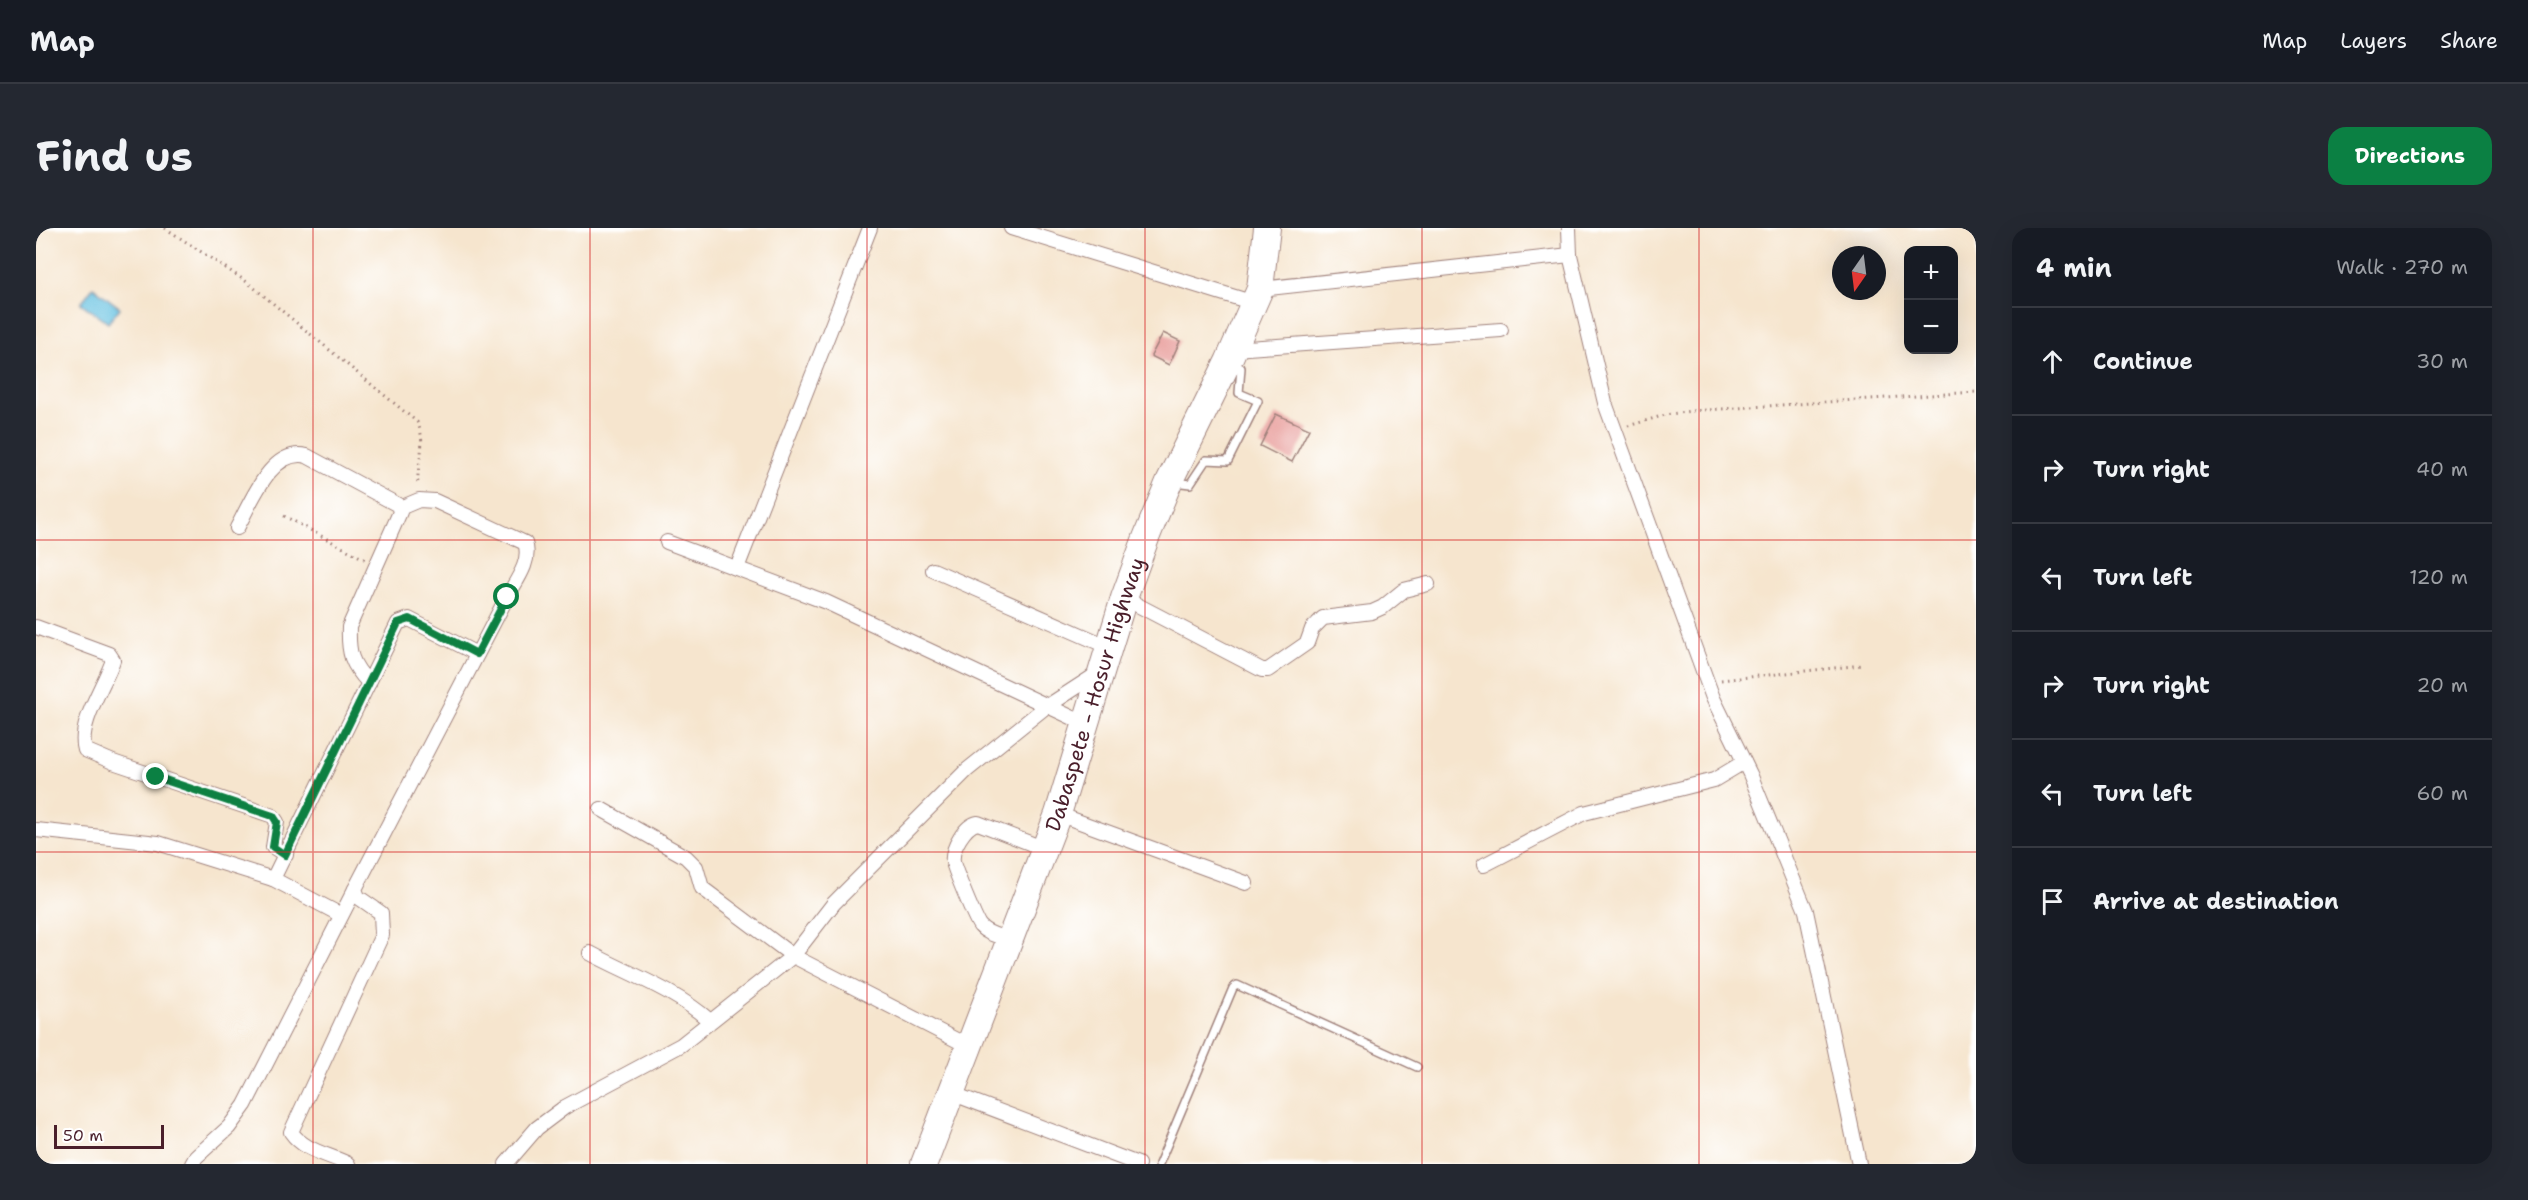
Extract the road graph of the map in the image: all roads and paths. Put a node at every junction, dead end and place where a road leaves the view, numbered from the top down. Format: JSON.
{"nodes":[{"id":1,"x":165,"y":228,"type":"edge"},
{"id":2,"x":870,"y":228,"type":"edge"},
{"id":3,"x":1011,"y":228,"type":"edge"},
{"id":4,"x":1267,"y":228,"type":"edge"},
{"id":5,"x":1569,"y":228,"type":"edge"},
{"id":6,"x":1570,"y":255,"type":"junction"},
{"id":7,"x":1257,"y":296,"type":"junction"},
{"id":8,"x":1502,"y":330,"type":"dead end"},
{"id":9,"x":1231,"y":356,"type":"junction"},
{"id":10,"x":1976,"y":392,"type":"edge"},
{"id":11,"x":1615,"y":431,"type":"junction"},
{"id":12,"x":1168,"y":482,"type":"junction"},
{"id":13,"x":419,"y":500,"type":"junction"},
{"id":14,"x":400,"y":508,"type":"junction"},
{"id":15,"x":284,"y":516,"type":"dead end"},
{"id":16,"x":237,"y":528,"type":"dead end"},
{"id":17,"x":667,"y":542,"type":"dead end"},
{"id":18,"x":376,"y":565,"type":"junction"},
{"id":19,"x":737,"y":568,"type":"junction"},
{"id":20,"x":933,"y":570,"type":"dead end"},
{"id":21,"x":1428,"y":584,"type":"dead end"},
{"id":22,"x":1125,"y":598,"type":"junction"},
{"id":23,"x":36,"y":627,"type":"edge"},
{"id":24,"x":477,"y":654,"type":"junction"},
{"id":25,"x":1107,"y":660,"type":"junction"},
{"id":26,"x":1862,"y":665,"type":"dead end"},
{"id":27,"x":1708,"y":682,"type":"junction"},
{"id":28,"x":369,"y":683,"type":"junction"},
{"id":29,"x":1086,"y":723,"type":"junction"},
{"id":30,"x":1744,"y":762,"type":"junction"},
{"id":31,"x":601,"y":809,"type":"dead end"},
{"id":32,"x":1058,"y":814,"type":"junction"},
{"id":33,"x":36,"y":830,"type":"edge"},
{"id":34,"x":1046,"y":849,"type":"junction"},
{"id":35,"x":285,"y":855,"type":"junction"},
{"id":36,"x":1484,"y":865,"type":"dead end"},
{"id":37,"x":273,"y":879,"type":"junction"},
{"id":38,"x":1246,"y":883,"type":"dead end"},
{"id":39,"x":355,"y":889,"type":"junction"},
{"id":40,"x":342,"y":915,"type":"junction"},
{"id":41,"x":1009,"y":940,"type":"junction"},
{"id":42,"x":590,"y":953,"type":"dead end"},
{"id":43,"x":793,"y":956,"type":"junction"},
{"id":44,"x":710,"y":1021,"type":"junction"},
{"id":45,"x":968,"y":1046,"type":"junction"},
{"id":46,"x":1417,"y":1067,"type":"dead end"},
{"id":47,"x":951,"y":1093,"type":"junction"},
{"id":48,"x":192,"y":1164,"type":"edge"},
{"id":49,"x":348,"y":1164,"type":"edge"},
{"id":50,"x":506,"y":1164,"type":"edge"},
{"id":51,"x":924,"y":1164,"type":"edge"},
{"id":52,"x":1138,"y":1164,"type":"edge"},
{"id":53,"x":1159,"y":1164,"type":"edge"},
{"id":54,"x":1859,"y":1164,"type":"edge"}],
"edges":[{"from":1,"to":13,"type":"path"},
{"from":2,"to":19,"type":"street"},
{"from":3,"to":7,"type":"street"},
{"from":4,"to":7,"type":"highway","name":"Dabaspete - Hosur Highway"},
{"from":5,"to":6,"type":"street"},
{"from":6,"to":7,"type":"street"},
{"from":6,"to":11,"type":"street"},
{"from":7,"to":9,"type":"highway","name":"Dabaspete - Hosur Highway"},
{"from":8,"to":9,"type":"street"},
{"from":9,"to":12,"type":"highway","name":"Dabaspete - Hosur Highway"},
{"from":9,"to":12,"type":"lane"},
{"from":10,"to":11,"type":"path"},
{"from":11,"to":27,"type":"street"},
{"from":12,"to":22,"type":"highway","name":"Dabaspete - Hosur Highway"},
{"from":13,"to":14,"type":"street"},
{"from":13,"to":24,"type":"street"},
{"from":14,"to":16,"type":"street"},
{"from":14,"to":18,"type":"street"},
{"from":15,"to":18,"type":"path"},
{"from":17,"to":19,"type":"street"},
{"from":18,"to":28,"type":"street"},
{"from":19,"to":29,"type":"street"},
{"from":20,"to":25,"type":"street"},
{"from":21,"to":22,"type":"street"},
{"from":22,"to":25,"type":"highway","name":"Dabaspete - Hosur Highway"},
{"from":23,"to":35,"type":"street"},
{"from":24,"to":28,"type":"street"},
{"from":24,"to":39,"type":"street"},
{"from":25,"to":29,"type":"highway","name":"Dabaspete - Hosur Highway"},
{"from":25,"to":43,"type":"street"},
{"from":26,"to":27,"type":"path"},
{"from":27,"to":30,"type":"street"},
{"from":28,"to":35,"type":"street"},
{"from":29,"to":32,"type":"highway","name":"Dabaspete - Hosur Highway"},
{"from":30,"to":36,"type":"street"},
{"from":30,"to":54,"type":"street"},
{"from":31,"to":43,"type":"street"},
{"from":32,"to":34,"type":"highway","name":"Dabaspete - Hosur Highway"},
{"from":32,"to":38,"type":"street"},
{"from":33,"to":37,"type":"street"},
{"from":34,"to":41,"type":"highway","name":"Dabaspete - Hosur Highway"},
{"from":34,"to":41,"type":"street"},
{"from":35,"to":37,"type":"street"},
{"from":37,"to":40,"type":"street"},
{"from":39,"to":40,"type":"street"},
{"from":39,"to":49,"type":"street"},
{"from":40,"to":48,"type":"street"},
{"from":41,"to":45,"type":"highway","name":"Dabaspete - Hosur Highway"},
{"from":42,"to":44,"type":"street"},
{"from":43,"to":44,"type":"street"},
{"from":43,"to":45,"type":"street"},
{"from":44,"to":50,"type":"street"},
{"from":45,"to":47,"type":"highway","name":"Dabaspete - Hosur Highway"},
{"from":46,"to":53,"type":"lane"},
{"from":47,"to":51,"type":"highway","name":"Dabaspete - Hosur Highway"},
{"from":47,"to":52,"type":"street"}]}
